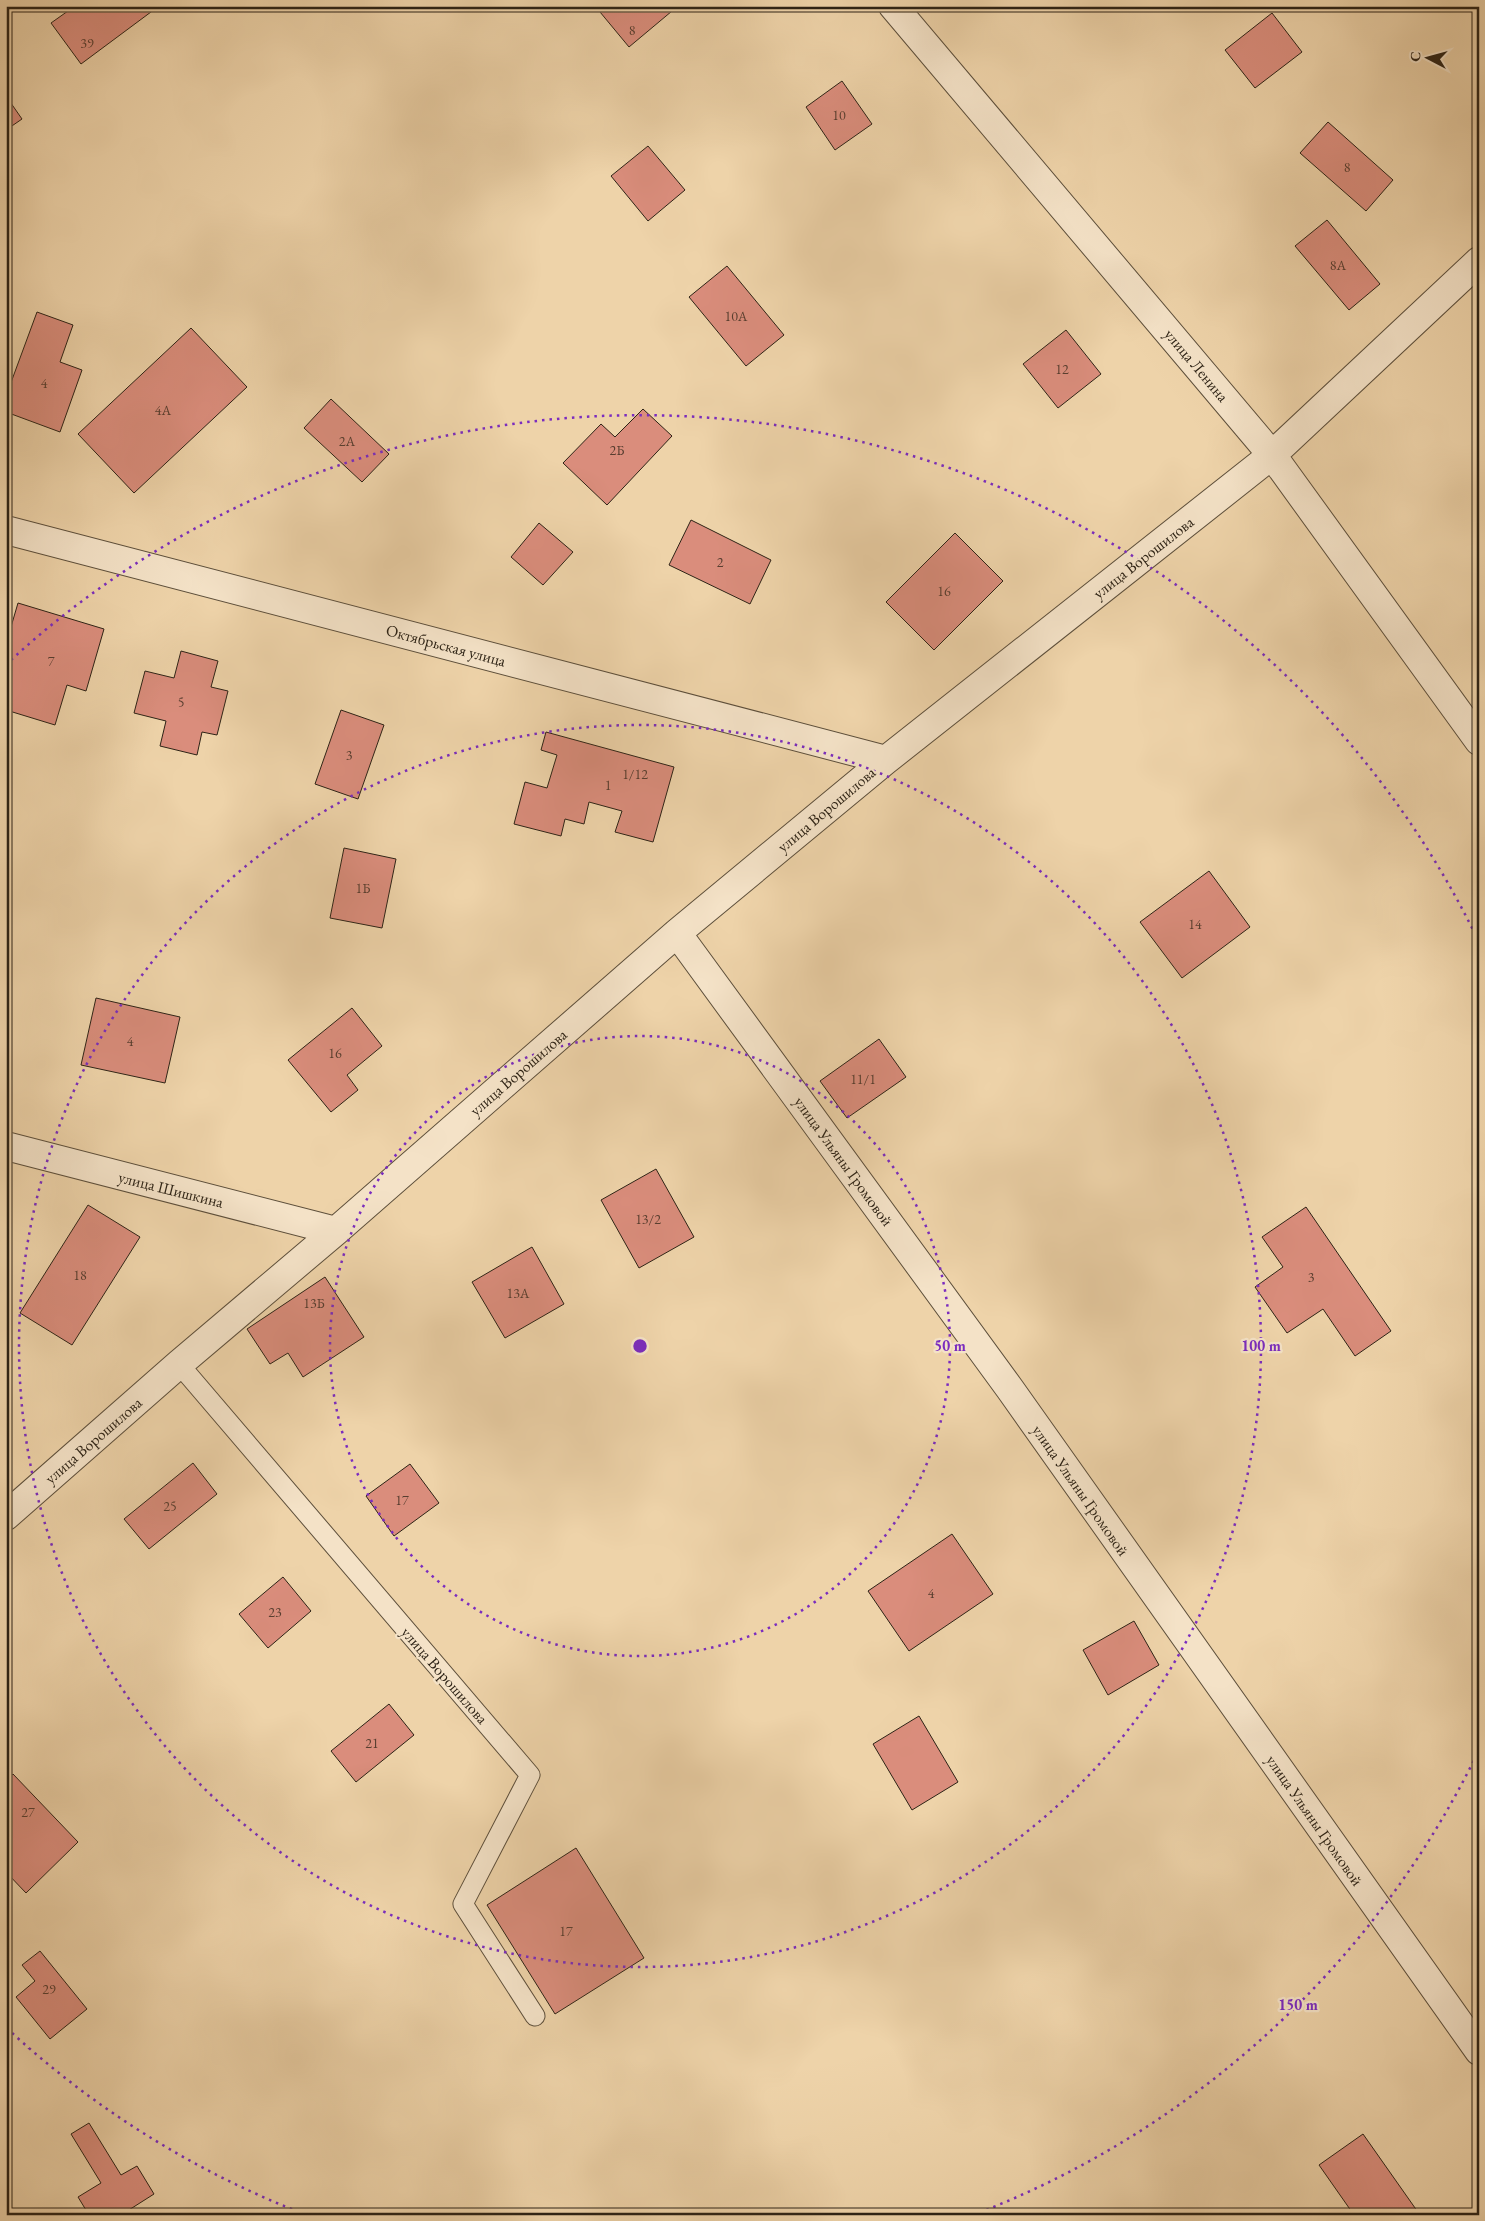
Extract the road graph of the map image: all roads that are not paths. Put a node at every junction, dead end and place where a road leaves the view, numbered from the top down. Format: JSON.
{"nodes":[{"id":1,"x":893,"y":6,"type":"edge"},
{"id":2,"x":1479,"y":261,"type":"edge"},
{"id":3,"x":1272,"y":455,"type":"junction"},
{"id":4,"x":6,"y":530,"type":"edge"},
{"id":5,"x":1479,"y":741,"type":"edge"},
{"id":6,"x":886,"y":760,"type":"junction"},
{"id":7,"x":677,"y":933,"type":"junction"},
{"id":8,"x":6,"y":1146,"type":"edge"},
{"id":9,"x":336,"y":1231,"type":"junction"},
{"id":10,"x":179,"y":1364,"type":"junction"},
{"id":11,"x":6,"y":1516,"type":"edge"},
{"id":12,"x":536,"y":2016,"type":"dead end"},
{"id":13,"x":1479,"y":2051,"type":"edge"}],
"edges":[{"from":1,"to":3,"type":"street","name":"улица Ленина"},
{"from":2,"to":3,"type":"street","name":"улица Ворошилова"},
{"from":3,"to":5,"type":"street","name":"улица Ленина"},
{"from":3,"to":6,"type":"street","name":"улица Ворошилова"},
{"from":4,"to":6,"type":"street","name":"Октябрьская улица"},
{"from":6,"to":7,"type":"street","name":"улица Ворошилова"},
{"from":7,"to":9,"type":"street","name":"улица Ворошилова"},
{"from":7,"to":13,"type":"street","name":"улица Ульяны Громовой"},
{"from":8,"to":9,"type":"street","name":"улица Шишкина"},
{"from":9,"to":10,"type":"street","name":"улица Ворошилова"},
{"from":10,"to":11,"type":"street","name":"улица Ворошилова"},
{"from":10,"to":12,"type":"lane","name":"улица Ворошилова"}]}
